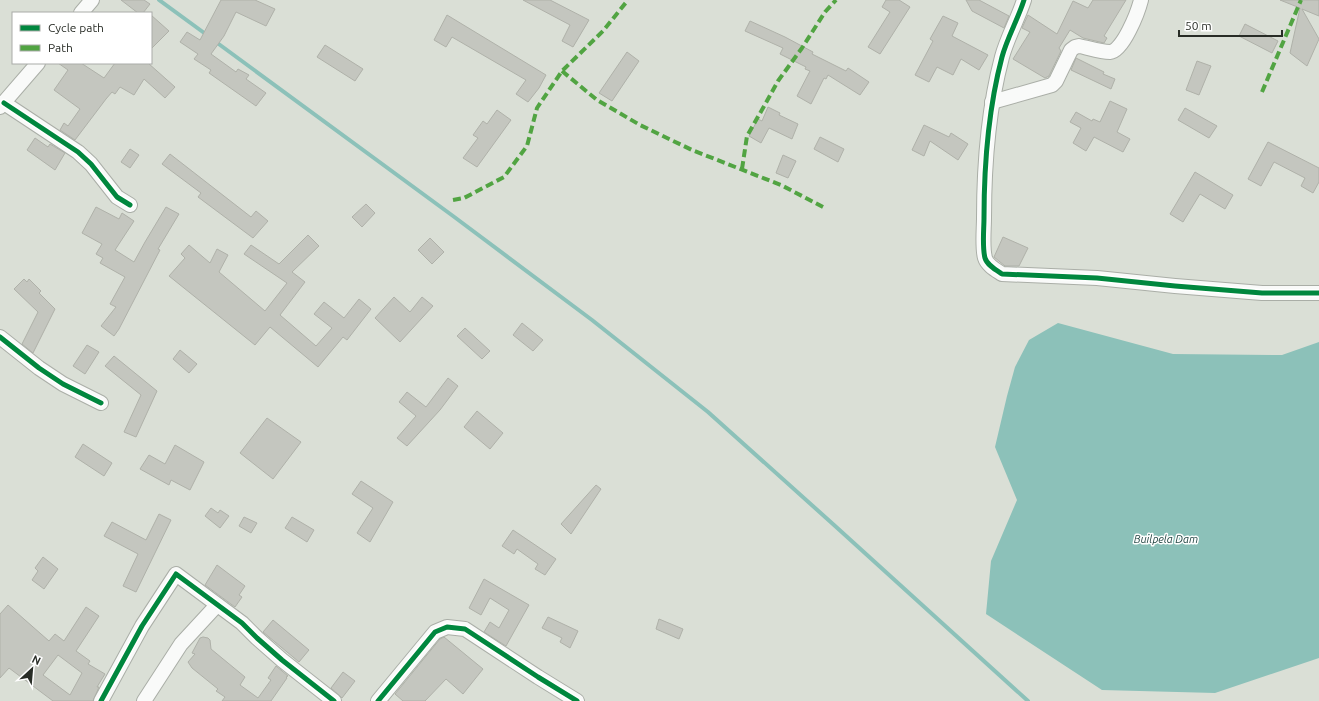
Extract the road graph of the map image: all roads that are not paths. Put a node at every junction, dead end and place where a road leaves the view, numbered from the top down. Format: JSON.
{"nodes":[{"id":1,"x":92,"y":0,"type":"edge"},
{"id":2,"x":1024,"y":0,"type":"edge"},
{"id":3,"x":1141,"y":0,"type":"edge"},
{"id":4,"x":82,"y":12,"type":"edge"},
{"id":5,"x":37,"y":64,"type":"edge"},
{"id":6,"x":992,"y":102,"type":"junction"},
{"id":7,"x":2,"y":105,"type":"edge"},
{"id":8,"x":130,"y":205,"type":"dead end"},
{"id":9,"x":1319,"y":293,"type":"edge"},
{"id":10,"x":0,"y":337,"type":"edge"},
{"id":11,"x":101,"y":403,"type":"dead end"},
{"id":12,"x":217,"y":606,"type":"junction"},
{"id":13,"x":101,"y":701,"type":"edge"},
{"id":14,"x":144,"y":701,"type":"edge"},
{"id":15,"x":334,"y":701,"type":"edge"},
{"id":16,"x":378,"y":701,"type":"edge"},
{"id":17,"x":577,"y":701,"type":"edge"}],
"edges":[{"from":1,"to":4,"type":"street"},
{"from":2,"to":6,"type":"street"},
{"from":3,"to":6,"type":"street"},
{"from":5,"to":7,"type":"street"},
{"from":6,"to":9,"type":"street"},
{"from":7,"to":8,"type":"street"},
{"from":10,"to":11,"type":"street"},
{"from":12,"to":13,"type":"street"},
{"from":12,"to":14,"type":"street"},
{"from":12,"to":15,"type":"street"},
{"from":16,"to":17,"type":"street"}]}
